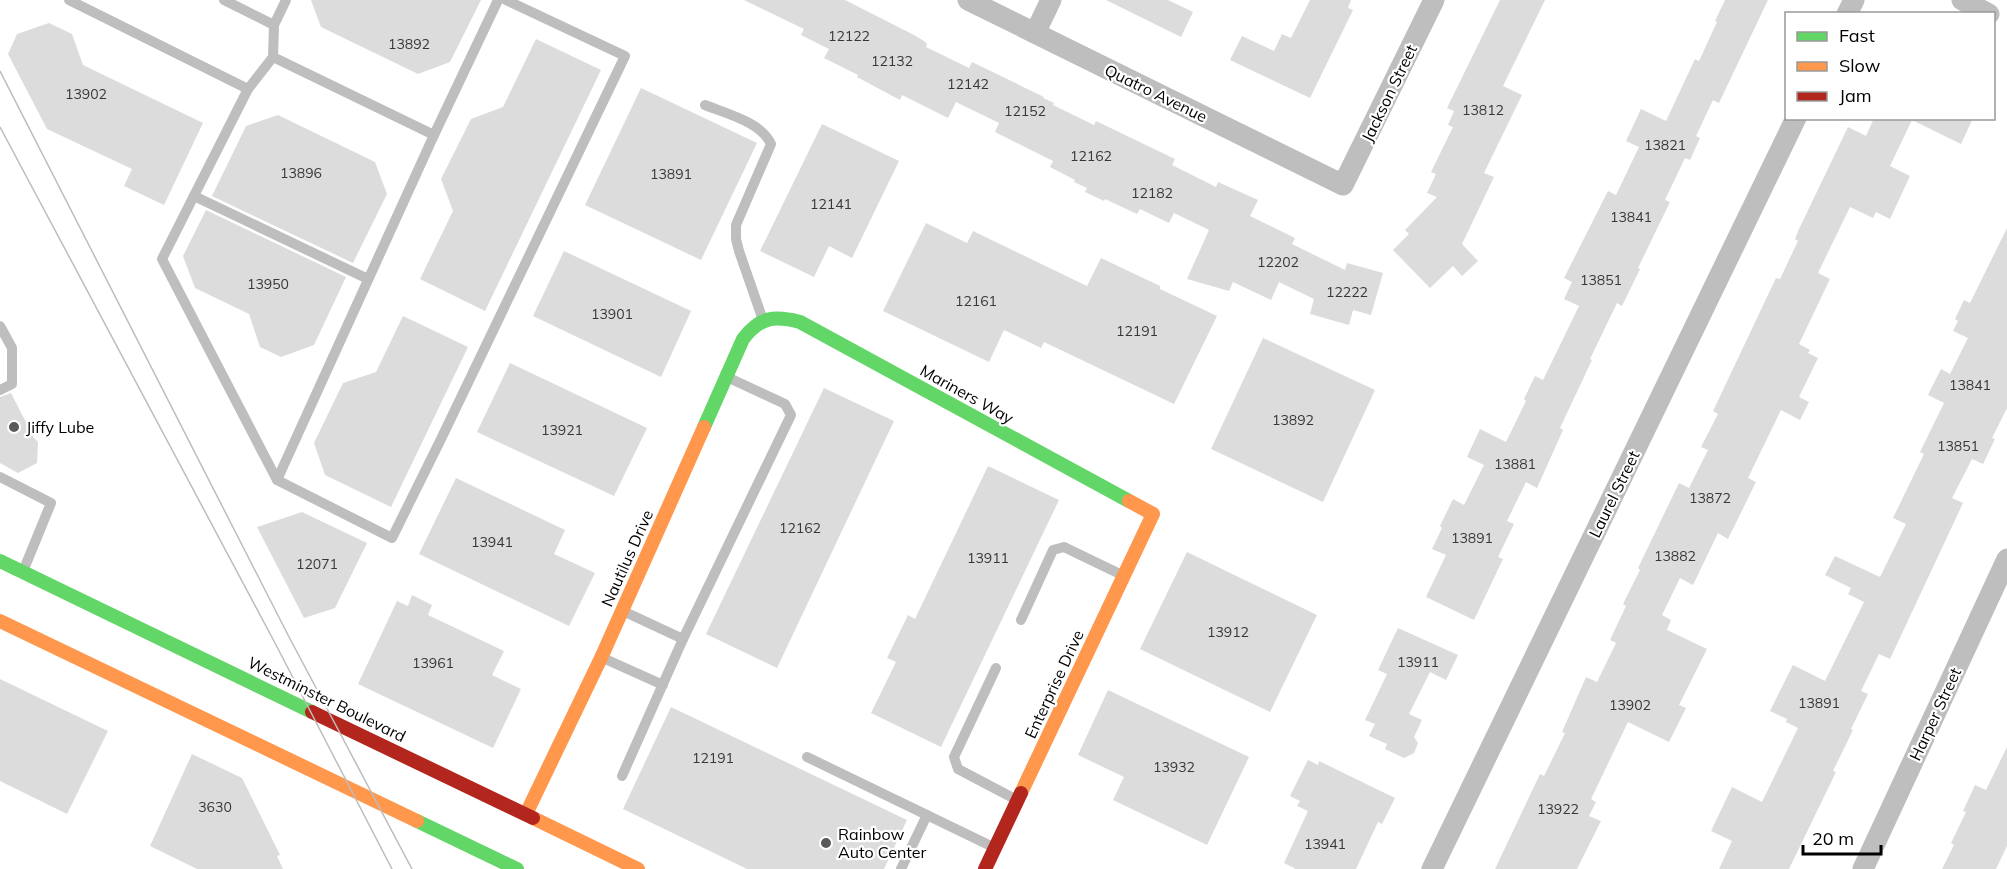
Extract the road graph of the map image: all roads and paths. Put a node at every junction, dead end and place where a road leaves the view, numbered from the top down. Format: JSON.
{"nodes":[{"id":1,"x":69,"y":0,"type":"edge"},
{"id":2,"x":224,"y":0,"type":"edge"},
{"id":3,"x":286,"y":0,"type":"edge"},
{"id":4,"x":498,"y":0,"type":"edge"},
{"id":5,"x":506,"y":0,"type":"edge"},
{"id":6,"x":968,"y":0,"type":"edge"},
{"id":7,"x":1051,"y":0,"type":"edge"},
{"id":8,"x":1434,"y":0,"type":"edge"},
{"id":9,"x":1962,"y":0,"type":"edge"},
{"id":10,"x":1985,"y":12,"type":"edge"},
{"id":11,"x":274,"y":25,"type":"junction"},
{"id":12,"x":1035,"y":33,"type":"junction"},
{"id":13,"x":273,"y":57,"type":"junction"},
{"id":14,"x":248,"y":88,"type":"junction"},
{"id":15,"x":705,"y":105,"type":"dead end"},
{"id":16,"x":1795,"y":120,"type":"edge"},
{"id":17,"x":434,"y":135,"type":"junction"},
{"id":18,"x":1343,"y":185,"type":"joint"},
{"id":19,"x":194,"y":196,"type":"junction"},
{"id":20,"x":369,"y":279,"type":"junction"},
{"id":21,"x":763,"y":320,"type":"junction"},
{"id":22,"x":0,"y":326,"type":"edge"},
{"id":23,"x":726,"y":377,"type":"junction"},
{"id":24,"x":0,"y":390,"type":"edge"},
{"id":25,"x":0,"y":477,"type":"edge"},
{"id":26,"x":277,"y":480,"type":"junction"},
{"id":27,"x":1153,"y":514,"type":"joint"},
{"id":28,"x":2007,"y":559,"type":"edge"},
{"id":29,"x":0,"y":561,"type":"edge"},
{"id":30,"x":23,"y":572,"type":"junction"},
{"id":31,"x":1124,"y":576,"type":"junction"},
{"id":32,"x":622,"y":610,"type":"junction"},
{"id":33,"x":1021,"y":620,"type":"dead end"},
{"id":34,"x":4,"y":626,"type":"edge"},
{"id":35,"x":683,"y":639,"type":"junction"},
{"id":36,"x":601,"y":658,"type":"junction"},
{"id":37,"x":996,"y":668,"type":"dead end"},
{"id":38,"x":663,"y":685,"type":"junction"},
{"id":39,"x":807,"y":757,"type":"dead end"},
{"id":40,"x":622,"y":776,"type":"dead end"},
{"id":41,"x":1018,"y":800,"type":"junction"},
{"id":42,"x":526,"y":814,"type":"junction"},
{"id":43,"x":927,"y":815,"type":"junction"},
{"id":44,"x":995,"y":848,"type":"junction"},
{"id":45,"x":517,"y":869,"type":"edge"},
{"id":46,"x":638,"y":869,"type":"edge"},
{"id":47,"x":901,"y":869,"type":"edge"},
{"id":48,"x":985,"y":869,"type":"edge"},
{"id":49,"x":1432,"y":869,"type":"edge"},
{"id":50,"x":1863,"y":869,"type":"edge"}],
"edges":[{"from":1,"to":14,"type":"lane"},
{"from":2,"to":11,"type":"lane"},
{"from":3,"to":11,"type":"lane"},
{"from":4,"to":17,"type":"lane"},
{"from":5,"to":26,"type":"lane"},
{"from":6,"to":12,"type":"street","name":"Quatro Avenue"},
{"from":7,"to":12,"type":"street"},
{"from":8,"to":18,"type":"street","name":"Jackson Street"},
{"from":9,"to":10,"type":"street"},
{"from":11,"to":13,"type":"lane"},
{"from":12,"to":18,"type":"street","name":"Quatro Avenue"},
{"from":13,"to":14,"type":"lane"},
{"from":13,"to":17,"type":"lane"},
{"from":14,"to":19,"type":"lane"},
{"from":15,"to":21,"type":"lane"},
{"from":16,"to":49,"type":"street","name":"Laurel Street"},
{"from":17,"to":20,"type":"lane"},
{"from":19,"to":20,"type":"lane"},
{"from":19,"to":26,"type":"lane"},
{"from":20,"to":26,"type":"lane"},
{"from":21,"to":23,"type":"street","name":"Nautilus Drive"},
{"from":21,"to":27,"type":"street","name":"Mariners Way"},
{"from":22,"to":24,"type":"lane"},
{"from":23,"to":32,"type":"street","name":"Nautilus Drive"},
{"from":23,"to":35,"type":"lane"},
{"from":25,"to":30,"type":"lane"},
{"from":27,"to":31,"type":"street","name":"Enterprise Drive"},
{"from":28,"to":50,"type":"street","name":"Harper Street"},
{"from":29,"to":30,"type":"street","name":"Westminster Boulevard"},
{"from":30,"to":42,"type":"street","name":"Westminster Boulevard"},
{"from":31,"to":33,"type":"lane"},
{"from":31,"to":41,"type":"street","name":"Enterprise Drive"},
{"from":32,"to":35,"type":"lane"},
{"from":32,"to":36,"type":"street","name":"Nautilus Drive"},
{"from":34,"to":45,"type":"street"},
{"from":35,"to":38,"type":"lane"},
{"from":36,"to":38,"type":"lane"},
{"from":36,"to":42,"type":"street","name":"Nautilus Drive"},
{"from":37,"to":41,"type":"lane"},
{"from":38,"to":40,"type":"lane"},
{"from":39,"to":43,"type":"lane"},
{"from":41,"to":44,"type":"street","name":"Enterprise Drive"},
{"from":42,"to":46,"type":"street","name":"Westminster Boulevard"},
{"from":43,"to":44,"type":"lane"},
{"from":43,"to":47,"type":"lane"},
{"from":44,"to":48,"type":"street","name":"Enterprise Drive"}]}
